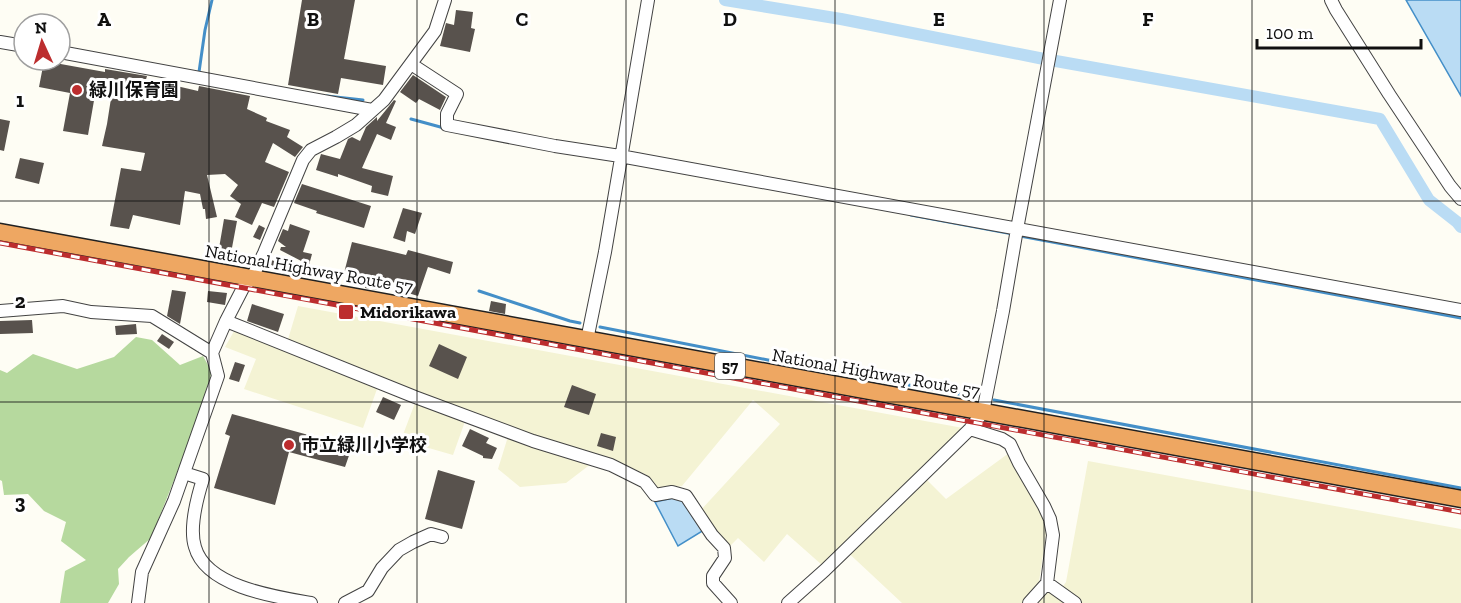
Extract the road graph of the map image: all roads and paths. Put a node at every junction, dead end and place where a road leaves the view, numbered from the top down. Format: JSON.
{"nodes":[{"id":1,"x":445,"y":0,"type":"edge"},
{"id":2,"x":648,"y":0,"type":"edge"},
{"id":3,"x":1060,"y":0,"type":"edge"},
{"id":4,"x":1331,"y":0,"type":"edge"},
{"id":5,"x":72,"y":54,"type":"edge"},
{"id":6,"x":411,"y":64,"type":"junction"},
{"id":7,"x":372,"y":110,"type":"junction"},
{"id":8,"x":621,"y":156,"type":"junction"},
{"id":9,"x":1461,"y":199,"type":"edge"},
{"id":10,"x":1017,"y":229,"type":"junction"},
{"id":11,"x":0,"y":232,"type":"edge"},
{"id":12,"x":252,"y":278,"type":"junction"},
{"id":13,"x":1461,"y":310,"type":"edge"},
{"id":14,"x":0,"y":311,"type":"edge"},
{"id":15,"x":226,"y":321,"type":"junction"},
{"id":16,"x":587,"y":340,"type":"junction"},
{"id":17,"x":212,"y":353,"type":"junction"},
{"id":18,"x":982,"y":412,"type":"junction"},
{"id":19,"x":969,"y":429,"type":"junction"},
{"id":20,"x":184,"y":473,"type":"junction"},
{"id":21,"x":1461,"y":500,"type":"edge"},
{"id":22,"x":442,"y":537,"type":"dead end"},
{"id":23,"x":1047,"y":583,"type":"junction"},
{"id":24,"x":138,"y":603,"type":"edge"},
{"id":25,"x":310,"y":603,"type":"edge"},
{"id":26,"x":345,"y":603,"type":"edge"},
{"id":27,"x":730,"y":603,"type":"edge"},
{"id":28,"x":788,"y":603,"type":"edge"},
{"id":29,"x":1029,"y":603,"type":"edge"},
{"id":30,"x":1075,"y":603,"type":"edge"}],
"edges":[{"from":1,"to":6,"type":"street"},
{"from":2,"to":8,"type":"street"},
{"from":3,"to":10,"type":"street"},
{"from":4,"to":9,"type":"street"},
{"from":5,"to":7,"type":"street"},
{"from":6,"to":7,"type":"street"},
{"from":6,"to":8,"type":"street"},
{"from":7,"to":12,"type":"street"},
{"from":8,"to":10,"type":"street"},
{"from":8,"to":16,"type":"street"},
{"from":10,"to":13,"type":"street"},
{"from":10,"to":18,"type":"street"},
{"from":11,"to":12,"type":"highway","name":"National Highway Route 57","number":"57"},
{"from":12,"to":15,"type":"street"},
{"from":12,"to":16,"type":"highway","name":"National Highway Route 57","number":"57"},
{"from":14,"to":17,"type":"street"},
{"from":15,"to":17,"type":"street"},
{"from":15,"to":27,"type":"street"},
{"from":16,"to":18,"type":"highway","name":"National Highway Route 57","number":"57"},
{"from":17,"to":20,"type":"street"},
{"from":18,"to":19,"type":"street"},
{"from":18,"to":21,"type":"highway","name":"National Highway Route 57","number":"57"},
{"from":19,"to":23,"type":"street"},
{"from":19,"to":28,"type":"street"},
{"from":20,"to":24,"type":"street"},
{"from":20,"to":25,"type":"street"},
{"from":22,"to":26,"type":"street"},
{"from":23,"to":29,"type":"street"},
{"from":23,"to":30,"type":"street"}]}
